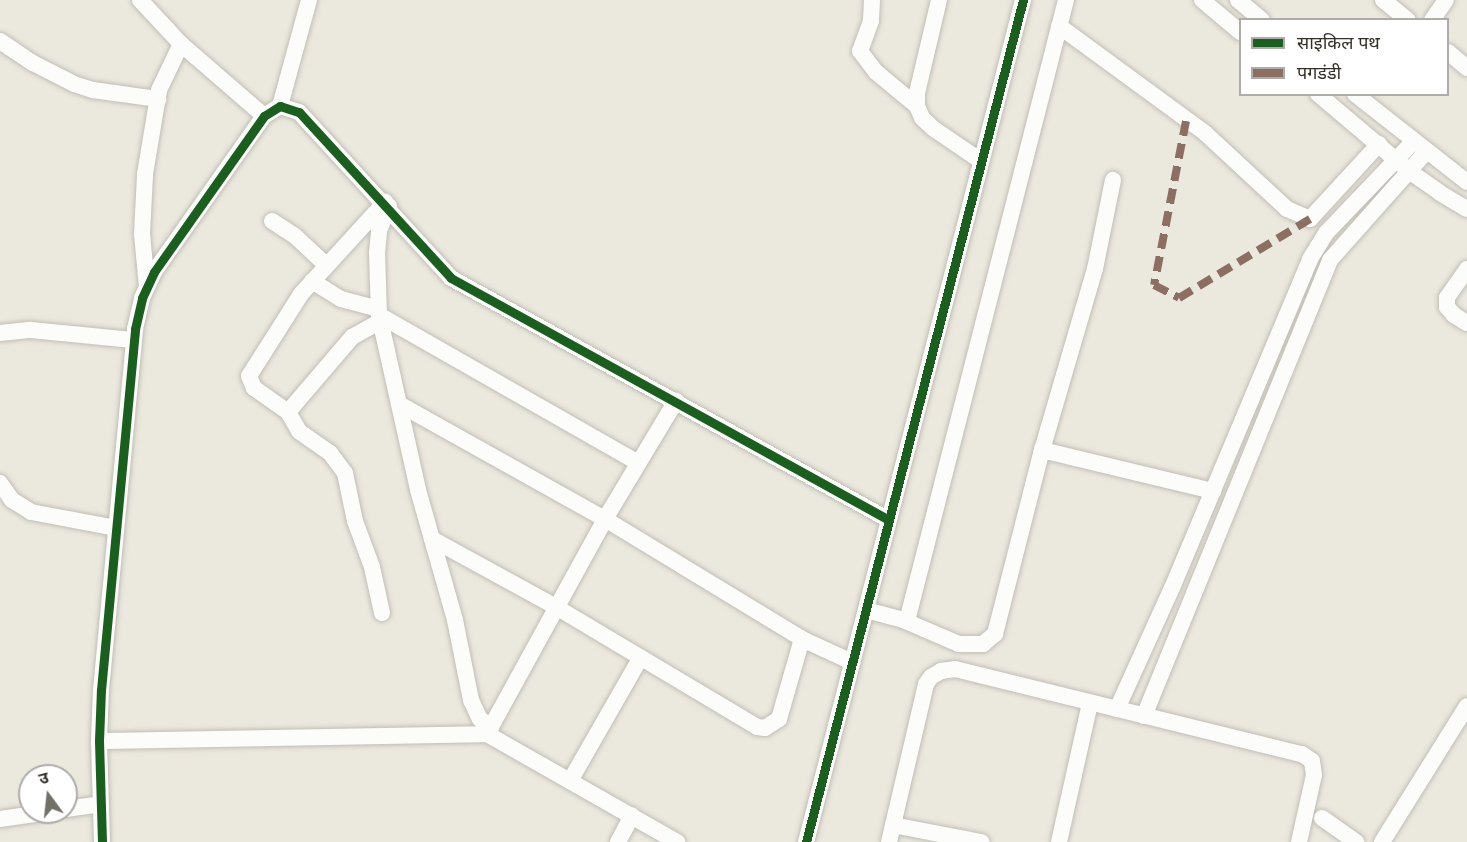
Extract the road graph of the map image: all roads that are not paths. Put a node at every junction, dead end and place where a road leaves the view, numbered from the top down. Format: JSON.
{"nodes":[{"id":1,"x":140,"y":0,"type":"edge"},
{"id":2,"x":309,"y":0,"type":"edge"},
{"id":3,"x":872,"y":0,"type":"edge"},
{"id":4,"x":939,"y":0,"type":"edge"},
{"id":5,"x":1023,"y":0,"type":"edge"},
{"id":6,"x":1066,"y":0,"type":"edge"},
{"id":7,"x":1202,"y":0,"type":"edge"},
{"id":8,"x":1238,"y":0,"type":"edge"},
{"id":9,"x":1383,"y":0,"type":"edge"},
{"id":10,"x":1446,"y":0,"type":"edge"},
{"id":11,"x":1260,"y":18,"type":"edge"},
{"id":12,"x":1406,"y":18,"type":"edge"},
{"id":13,"x":1433,"y":18,"type":"edge"},
{"id":14,"x":1059,"y":26,"type":"junction"},
{"id":15,"x":1239,"y":31,"type":"edge"},
{"id":16,"x":0,"y":41,"type":"edge"},
{"id":17,"x":181,"y":44,"type":"junction"},
{"id":18,"x":1449,"y":53,"type":"edge"},
{"id":19,"x":1466,"y":66,"type":"edge"},
{"id":20,"x":1320,"y":96,"type":"edge"},
{"id":21,"x":1357,"y":96,"type":"edge"},
{"id":22,"x":158,"y":99,"type":"junction"},
{"id":23,"x":280,"y":106,"type":"junction"},
{"id":24,"x":917,"y":106,"type":"junction"},
{"id":25,"x":264,"y":116,"type":"junction"},
{"id":26,"x":1378,"y":144,"type":"junction"},
{"id":27,"x":1420,"y":147,"type":"junction"},
{"id":28,"x":981,"y":161,"type":"junction"},
{"id":29,"x":1404,"y":165,"type":"junction"},
{"id":30,"x":1113,"y":180,"type":"dead end"},
{"id":31,"x":1467,"y":182,"type":"edge"},
{"id":32,"x":387,"y":204,"type":"junction"},
{"id":33,"x":1467,"y":209,"type":"edge"},
{"id":34,"x":272,"y":221,"type":"dead end"},
{"id":35,"x":326,"y":265,"type":"junction"},
{"id":36,"x":1467,"y":269,"type":"edge"},
{"id":37,"x":312,"y":281,"type":"junction"},
{"id":38,"x":147,"y":288,"type":"junction"},
{"id":39,"x":379,"y":315,"type":"junction"},
{"id":40,"x":1467,"y":323,"type":"edge"},
{"id":41,"x":0,"y":333,"type":"edge"},
{"id":42,"x":133,"y":340,"type":"junction"},
{"id":43,"x":676,"y":401,"type":"junction"},
{"id":44,"x":399,"y":404,"type":"junction"},
{"id":45,"x":288,"y":412,"type":"junction"},
{"id":46,"x":1042,"y":450,"type":"junction"},
{"id":47,"x":638,"y":463,"type":"junction"},
{"id":48,"x":0,"y":483,"type":"edge"},
{"id":49,"x":1213,"y":491,"type":"junction"},
{"id":50,"x":605,"y":519,"type":"junction"},
{"id":51,"x":889,"y":520,"type":"junction"},
{"id":52,"x":116,"y":528,"type":"junction"},
{"id":53,"x":432,"y":539,"type":"junction"},
{"id":54,"x":556,"y":608,"type":"junction"},
{"id":55,"x":866,"y":610,"type":"junction"},
{"id":56,"x":382,"y":613,"type":"dead end"},
{"id":57,"x":907,"y":621,"type":"junction"},
{"id":58,"x":802,"y":639,"type":"junction"},
{"id":59,"x":640,"y":659,"type":"junction"},
{"id":60,"x":852,"y":662,"type":"junction"},
{"id":61,"x":1090,"y":703,"type":"junction"},
{"id":62,"x":1467,"y":706,"type":"edge"},
{"id":63,"x":1117,"y":709,"type":"junction"},
{"id":64,"x":1144,"y":716,"type":"junction"},
{"id":65,"x":489,"y":730,"type":"junction"},
{"id":66,"x":99,"y":741,"type":"junction"},
{"id":67,"x":570,"y":781,"type":"junction"},
{"id":68,"x":101,"y":804,"type":"junction"},
{"id":69,"x":78,"y":807,"type":"edge"},
{"id":70,"x":18,"y":816,"type":"edge"},
{"id":71,"x":632,"y":816,"type":"junction"},
{"id":72,"x":1322,"y":818,"type":"dead end"},
{"id":73,"x":0,"y":819,"type":"edge"},
{"id":74,"x":893,"y":825,"type":"junction"},
{"id":75,"x":102,"y":842,"type":"edge"},
{"id":76,"x":618,"y":842,"type":"edge"},
{"id":77,"x":677,"y":842,"type":"edge"},
{"id":78,"x":806,"y":842,"type":"edge"},
{"id":79,"x":889,"y":842,"type":"edge"},
{"id":80,"x":981,"y":842,"type":"edge"},
{"id":81,"x":1059,"y":842,"type":"edge"},
{"id":82,"x":1299,"y":842,"type":"edge"},
{"id":83,"x":1356,"y":842,"type":"edge"},
{"id":84,"x":1382,"y":842,"type":"edge"}],
"edges":[{"from":1,"to":17,"type":"street"},
{"from":2,"to":23,"type":"street"},
{"from":3,"to":24,"type":"street"},
{"from":4,"to":24,"type":"street"},
{"from":5,"to":28,"type":"street"},
{"from":6,"to":14,"type":"street"},
{"from":7,"to":15,"type":"street"},
{"from":8,"to":11,"type":"street"},
{"from":9,"to":12,"type":"street"},
{"from":10,"to":13,"type":"street"},
{"from":14,"to":26,"type":"street"},
{"from":14,"to":57,"type":"street"},
{"from":16,"to":22,"type":"street"},
{"from":17,"to":22,"type":"street"},
{"from":17,"to":25,"type":"street"},
{"from":18,"to":19,"type":"street"},
{"from":20,"to":26,"type":"street"},
{"from":21,"to":27,"type":"street"},
{"from":22,"to":38,"type":"street"},
{"from":23,"to":25,"type":"street"},
{"from":23,"to":32,"type":"street"},
{"from":24,"to":28,"type":"street"},
{"from":25,"to":38,"type":"street"},
{"from":26,"to":29,"type":"street"},
{"from":27,"to":29,"type":"street"},
{"from":27,"to":31,"type":"street"},
{"from":28,"to":51,"type":"street"},
{"from":29,"to":33,"type":"street"},
{"from":29,"to":49,"type":"street"},
{"from":29,"to":64,"type":"street"},
{"from":30,"to":46,"type":"street"},
{"from":32,"to":35,"type":"street"},
{"from":32,"to":39,"type":"street"},
{"from":32,"to":43,"type":"street"},
{"from":34,"to":35,"type":"street"},
{"from":35,"to":37,"type":"street"},
{"from":36,"to":40,"type":"street"},
{"from":37,"to":39,"type":"street"},
{"from":37,"to":45,"type":"street"},
{"from":38,"to":42,"type":"street"},
{"from":39,"to":44,"type":"street"},
{"from":39,"to":45,"type":"street"},
{"from":39,"to":47,"type":"street"},
{"from":41,"to":42,"type":"street"},
{"from":42,"to":52,"type":"street"},
{"from":43,"to":47,"type":"street"},
{"from":43,"to":51,"type":"street"},
{"from":44,"to":50,"type":"street"},
{"from":44,"to":53,"type":"street"},
{"from":45,"to":56,"type":"street"},
{"from":46,"to":49,"type":"street"},
{"from":46,"to":57,"type":"street"},
{"from":47,"to":50,"type":"street"},
{"from":48,"to":52,"type":"street"},
{"from":49,"to":63,"type":"street"},
{"from":50,"to":54,"type":"street"},
{"from":50,"to":58,"type":"street"},
{"from":51,"to":55,"type":"street"},
{"from":52,"to":66,"type":"street"},
{"from":53,"to":54,"type":"street"},
{"from":53,"to":65,"type":"street"},
{"from":54,"to":59,"type":"street"},
{"from":54,"to":65,"type":"street"},
{"from":55,"to":57,"type":"street"},
{"from":55,"to":60,"type":"street"},
{"from":58,"to":59,"type":"street"},
{"from":58,"to":60,"type":"street"},
{"from":59,"to":67,"type":"street"},
{"from":60,"to":78,"type":"street"},
{"from":61,"to":63,"type":"street"},
{"from":61,"to":74,"type":"street"},
{"from":61,"to":81,"type":"street"},
{"from":62,"to":84,"type":"street"},
{"from":63,"to":64,"type":"street"},
{"from":64,"to":82,"type":"street"},
{"from":65,"to":66,"type":"street"},
{"from":65,"to":67,"type":"street"},
{"from":66,"to":68,"type":"street"},
{"from":67,"to":71,"type":"street"},
{"from":68,"to":69,"type":"street"},
{"from":68,"to":75,"type":"street"},
{"from":70,"to":73,"type":"street"},
{"from":71,"to":76,"type":"street"},
{"from":71,"to":77,"type":"street"},
{"from":72,"to":83,"type":"street"},
{"from":74,"to":79,"type":"street"},
{"from":74,"to":80,"type":"street"}]}
